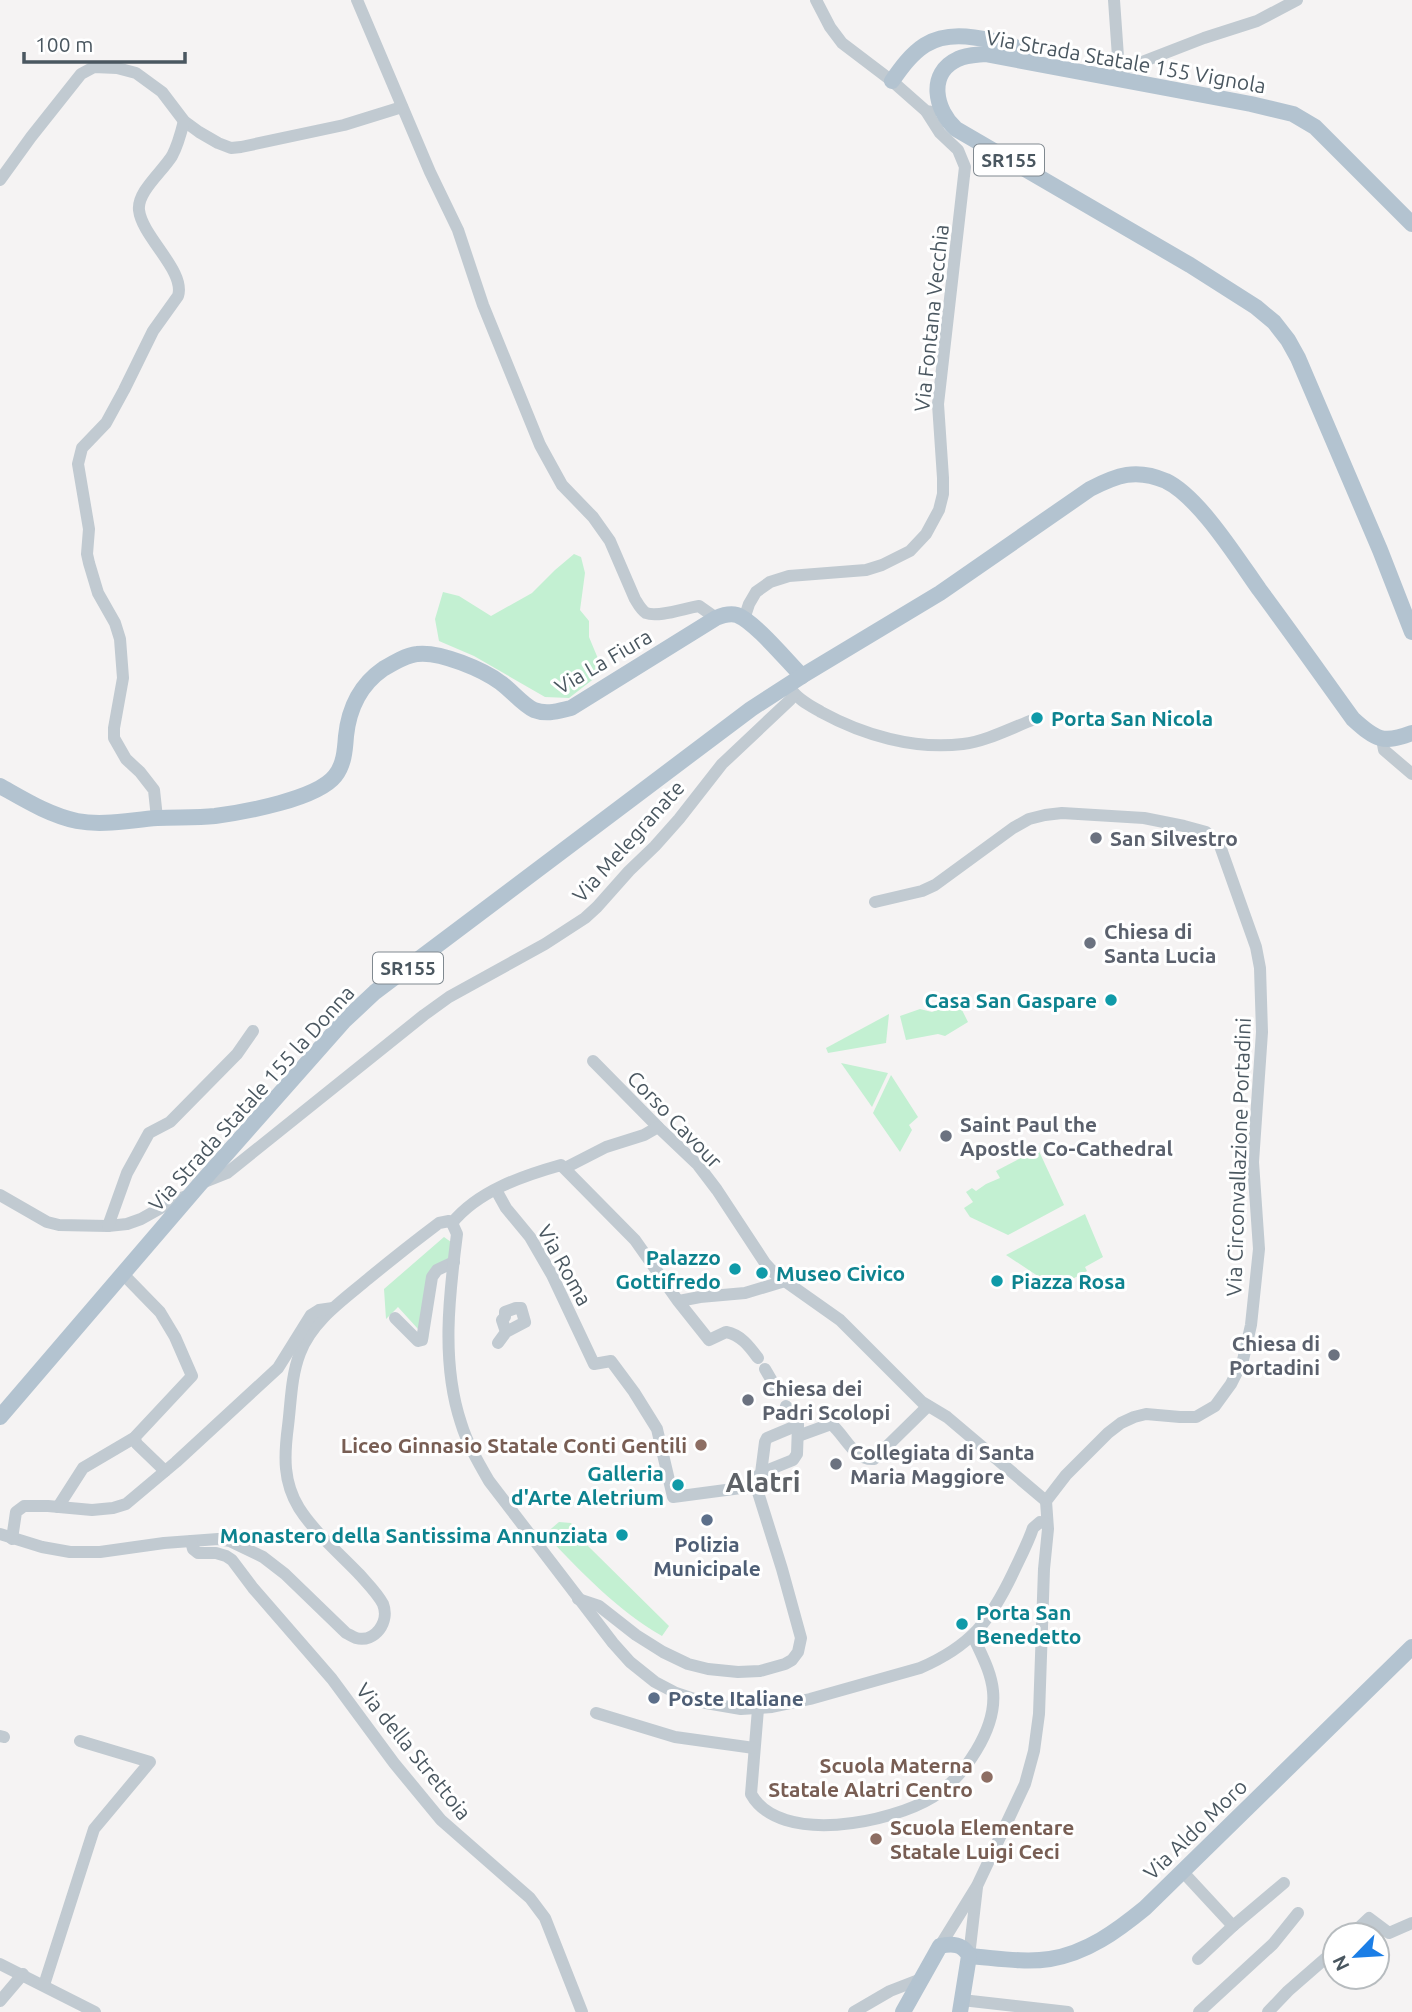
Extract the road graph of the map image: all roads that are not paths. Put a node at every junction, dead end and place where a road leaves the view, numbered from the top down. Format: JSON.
{"nodes":[{"id":1,"x":357,"y":0,"type":"edge"},
{"id":2,"x":816,"y":0,"type":"edge"},
{"id":3,"x":1114,"y":0,"type":"edge"},
{"id":4,"x":1297,"y":0,"type":"edge"},
{"id":5,"x":1024,"y":60,"type":"junction"},
{"id":6,"x":1114,"y":74,"type":"junction"},
{"id":7,"x":892,"y":81,"type":"junction"},
{"id":8,"x":402,"y":107,"type":"junction"},
{"id":9,"x":926,"y":111,"type":"junction"},
{"id":10,"x":943,"y":114,"type":"junction"},
{"id":11,"x":184,"y":121,"type":"junction"},
{"id":12,"x":0,"y":180,"type":"edge"},
{"id":13,"x":1412,"y":224,"type":"edge"},
{"id":14,"x":716,"y":618,"type":"junction"},
{"id":15,"x":744,"y":619,"type":"junction"},
{"id":16,"x":1412,"y":632,"type":"edge"},
{"id":17,"x":794,"y":685,"type":"junction"},
{"id":18,"x":1035,"y":719,"type":"dead end"},
{"id":19,"x":1412,"y":733,"type":"edge"},
{"id":20,"x":1382,"y":739,"type":"junction"},
{"id":21,"x":1412,"y":774,"type":"edge"},
{"id":22,"x":0,"y":786,"type":"edge"},
{"id":23,"x":156,"y":818,"type":"junction"},
{"id":24,"x":875,"y":902,"type":"dead end"},
{"id":25,"x":253,"y":1031,"type":"dead end"},
{"id":26,"x":593,"y":1061,"type":"dead end"},
{"id":27,"x":658,"y":1127,"type":"junction"},
{"id":28,"x":565,"y":1168,"type":"junction"},
{"id":29,"x":496,"y":1189,"type":"junction"},
{"id":30,"x":195,"y":1190,"type":"junction"},
{"id":31,"x":0,"y":1195,"type":"edge"},
{"id":32,"x":452,"y":1223,"type":"junction"},
{"id":33,"x":108,"y":1226,"type":"junction"},
{"id":34,"x":454,"y":1262,"type":"junction"},
{"id":35,"x":122,"y":1273,"type":"junction"},
{"id":36,"x":782,"y":1282,"type":"junction"},
{"id":37,"x":679,"y":1301,"type":"junction"},
{"id":38,"x":333,"y":1308,"type":"junction"},
{"id":39,"x":395,"y":1318,"type":"dead end"},
{"id":40,"x":506,"y":1332,"type":"dead end"},
{"id":41,"x":498,"y":1343,"type":"dead end"},
{"id":42,"x":779,"y":1393,"type":"dead end"},
{"id":43,"x":3,"y":1404,"type":"edge"},
{"id":44,"x":786,"y":1406,"type":"dead end"},
{"id":45,"x":928,"y":1406,"type":"junction"},
{"id":46,"x":798,"y":1430,"type":"junction"},
{"id":47,"x":134,"y":1438,"type":"junction"},
{"id":48,"x":165,"y":1471,"type":"junction"},
{"id":49,"x":761,"y":1473,"type":"junction"},
{"id":50,"x":755,"y":1486,"type":"junction"},
{"id":51,"x":1046,"y":1501,"type":"junction"},
{"id":52,"x":58,"y":1507,"type":"junction"},
{"id":53,"x":1047,"y":1524,"type":"junction"},
{"id":54,"x":6,"y":1536,"type":"edge"},
{"id":55,"x":191,"y":1541,"type":"junction"},
{"id":56,"x":578,"y":1599,"type":"junction"},
{"id":57,"x":606,"y":1611,"type":"junction"},
{"id":58,"x":594,"y":1621,"type":"junction"},
{"id":59,"x":973,"y":1636,"type":"junction"},
{"id":60,"x":1412,"y":1647,"type":"edge"},
{"id":61,"x":758,"y":1709,"type":"junction"},
{"id":62,"x":596,"y":1713,"type":"dead end"},
{"id":63,"x":80,"y":1741,"type":"dead end"},
{"id":64,"x":754,"y":1748,"type":"junction"},
{"id":65,"x":1182,"y":1871,"type":"junction"},
{"id":66,"x":1284,"y":1883,"type":"dead end"},
{"id":67,"x":977,"y":1886,"type":"junction"},
{"id":68,"x":1298,"y":1913,"type":"dead end"},
{"id":69,"x":1412,"y":1923,"type":"edge"},
{"id":70,"x":1233,"y":1926,"type":"junction"},
{"id":71,"x":1391,"y":1932,"type":"edge"},
{"id":72,"x":940,"y":1946,"type":"junction"},
{"id":73,"x":969,"y":1956,"type":"junction"},
{"id":74,"x":1198,"y":1959,"type":"dead end"},
{"id":75,"x":1321,"y":1962,"type":"edge"},
{"id":76,"x":0,"y":1964,"type":"edge"},
{"id":77,"x":23,"y":1974,"type":"junction"},
{"id":78,"x":921,"y":1979,"type":"junction"},
{"id":79,"x":44,"y":1985,"type":"junction"},
{"id":80,"x":0,"y":2001,"type":"edge"},
{"id":81,"x":963,"y":2007,"type":"edge"},
{"id":82,"x":94,"y":2012,"type":"edge"},
{"id":83,"x":582,"y":2012,"type":"edge"},
{"id":84,"x":854,"y":2012,"type":"edge"},
{"id":85,"x":903,"y":2012,"type":"edge"},
{"id":86,"x":1068,"y":2012,"type":"edge"},
{"id":87,"x":1199,"y":2012,"type":"edge"},
{"id":88,"x":1268,"y":2012,"type":"edge"}],
"edges":[{"from":1,"to":8,"type":"street"},
{"from":2,"to":7,"type":"street","name":"Via Fontana Vecchia"},
{"from":3,"to":6,"type":"street"},
{"from":4,"to":6,"type":"street"},
{"from":5,"to":6,"type":"main road","name":"Via Strada Statale 155 Vignola"},
{"from":5,"to":7,"type":"main road"},
{"from":5,"to":10,"type":"main road","name":"Via Strada Statale 155 Vignola"},
{"from":6,"to":13,"type":"main road","name":"Via Strada Statale 155 Vignola"},
{"from":7,"to":9,"type":"street","name":"Via Fontana Vecchia"},
{"from":8,"to":11,"type":"street"},
{"from":8,"to":14,"type":"street"},
{"from":9,"to":10,"type":"street"},
{"from":9,"to":15,"type":"street","name":"Via Fontana Vecchia"},
{"from":10,"to":16,"type":"main road","number":"SR155"},
{"from":11,"to":12,"type":"street"},
{"from":11,"to":23,"type":"street"},
{"from":14,"to":15,"type":"main road"},
{"from":14,"to":23,"type":"main road","name":"Via La Fiura"},
{"from":15,"to":17,"type":"main road"},
{"from":17,"to":18,"type":"street"},
{"from":17,"to":20,"type":"main road","name":"Via Strada Statale 155 la Donna","number":"SR155"},
{"from":17,"to":30,"type":"main road","name":"Via Strada Statale 155 la Donna","number":"SR155"},
{"from":17,"to":30,"type":"street","name":"Via Melegranate"},
{"from":19,"to":20,"type":"main road"},
{"from":20,"to":21,"type":"street"},
{"from":22,"to":23,"type":"main road","name":"Via La Fiura"},
{"from":24,"to":51,"type":"street","name":"Via Circonvallazione Portadini"},
{"from":25,"to":33,"type":"street"},
{"from":26,"to":27,"type":"street","name":"Corso Cavour"},
{"from":27,"to":28,"type":"street"},
{"from":27,"to":36,"type":"street","name":"Corso Cavour"},
{"from":28,"to":29,"type":"street"},
{"from":28,"to":37,"type":"street"},
{"from":29,"to":32,"type":"street"},
{"from":29,"to":50,"type":"street","name":"Via Roma"},
{"from":30,"to":33,"type":"street","name":"Via Melegranate"},
{"from":30,"to":35,"type":"main road","name":"Via Strada Statale 155 la Donna","number":"SR155"},
{"from":31,"to":33,"type":"street","name":"Via Melegranate"},
{"from":32,"to":34,"type":"street"},
{"from":32,"to":38,"type":"street"},
{"from":34,"to":39,"type":"street"},
{"from":34,"to":56,"type":"street"},
{"from":35,"to":43,"type":"main road","name":"Via Strada Statale 155 la Donna","number":"SR155"},
{"from":35,"to":47,"type":"street"},
{"from":36,"to":37,"type":"street"},
{"from":36,"to":45,"type":"street","name":"Corso Cavour"},
{"from":37,"to":42,"type":"street"},
{"from":38,"to":48,"type":"street"},
{"from":38,"to":55,"type":"street"},
{"from":40,"to":41,"type":"street"},
{"from":44,"to":46,"type":"street"},
{"from":45,"to":46,"type":"street"},
{"from":45,"to":51,"type":"street","name":"Corso Cavour"},
{"from":46,"to":49,"type":"street"},
{"from":46,"to":49,"type":"street"},
{"from":47,"to":48,"type":"street"},
{"from":47,"to":52,"type":"street"},
{"from":48,"to":52,"type":"street"},
{"from":49,"to":50,"type":"street"},
{"from":50,"to":57,"type":"street"},
{"from":51,"to":53,"type":"street"},
{"from":52,"to":54,"type":"street"},
{"from":53,"to":59,"type":"street"},
{"from":53,"to":67,"type":"street"},
{"from":54,"to":55,"type":"street"},
{"from":55,"to":83,"type":"street","name":"Via della Strettoia"},
{"from":56,"to":57,"type":"street"},
{"from":56,"to":58,"type":"street"},
{"from":57,"to":58,"type":"street"},
{"from":58,"to":61,"type":"street"},
{"from":59,"to":61,"type":"street"},
{"from":59,"to":64,"type":"street"},
{"from":60,"to":65,"type":"main road","name":"Via Aldo Moro"},
{"from":61,"to":64,"type":"street"},
{"from":62,"to":64,"type":"street"},
{"from":63,"to":79,"type":"street"},
{"from":65,"to":70,"type":"street"},
{"from":65,"to":73,"type":"main road","name":"Via Aldo Moro"},
{"from":66,"to":70,"type":"street"},
{"from":67,"to":72,"type":"street"},
{"from":67,"to":73,"type":"street"},
{"from":68,"to":87,"type":"street"},
{"from":69,"to":71,"type":"street"},
{"from":70,"to":74,"type":"street"},
{"from":72,"to":73,"type":"main road","name":"Via Aldo Moro"},
{"from":72,"to":78,"type":"main road"},
{"from":73,"to":81,"type":"main road"},
{"from":75,"to":88,"type":"street"},
{"from":76,"to":77,"type":"street"},
{"from":77,"to":79,"type":"street"},
{"from":77,"to":80,"type":"street"},
{"from":78,"to":84,"type":"street"},
{"from":78,"to":85,"type":"main road"},
{"from":79,"to":82,"type":"street"},
{"from":81,"to":86,"type":"street"}]}
